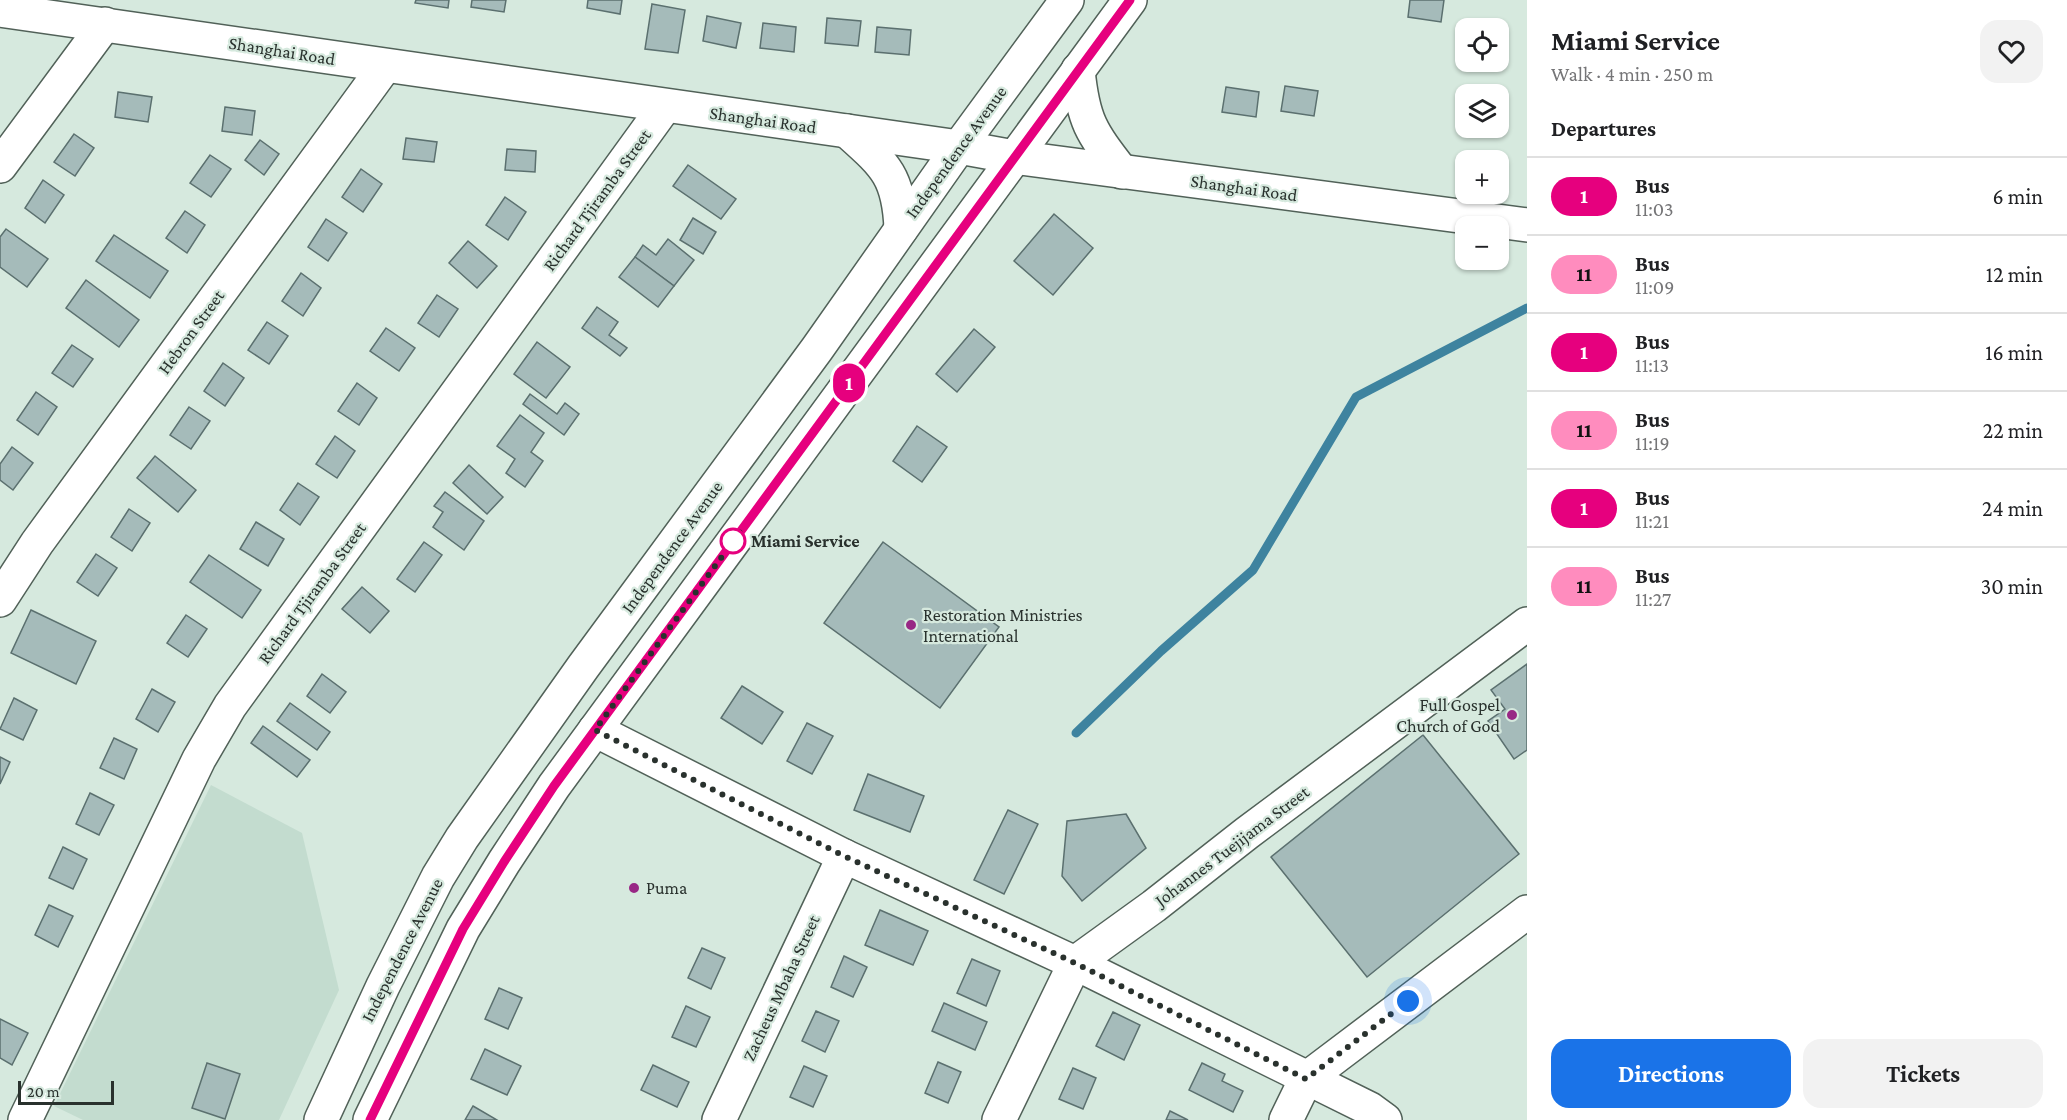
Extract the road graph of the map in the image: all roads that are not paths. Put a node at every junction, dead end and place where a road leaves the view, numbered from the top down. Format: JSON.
{"nodes":[{"id":1,"x":1067,"y":0,"type":"edge"},
{"id":2,"x":1130,"y":0,"type":"edge"},
{"id":3,"x":0,"y":10,"type":"edge"},
{"id":4,"x":105,"y":24,"type":"junction"},
{"id":5,"x":385,"y":66,"type":"junction"},
{"id":6,"x":1078,"y":70,"type":"junction"},
{"id":7,"x":665,"y":106,"type":"junction"},
{"id":8,"x":847,"y":132,"type":"junction"},
{"id":9,"x":959,"y":147,"type":"junction"},
{"id":10,"x":1014,"y":157,"type":"junction"},
{"id":11,"x":0,"y":166,"type":"edge"},
{"id":12,"x":1122,"y":171,"type":"junction"},
{"id":13,"x":1527,"y":225,"type":"edge"},
{"id":14,"x":901,"y":229,"type":"junction"},
{"id":15,"x":0,"y":600,"type":"edge"},
{"id":16,"x":1527,"y":624,"type":"edge"},
{"id":17,"x":595,"y":730,"type":"junction"},
{"id":18,"x":844,"y":856,"type":"junction"},
{"id":19,"x":1527,"y":912,"type":"edge"},
{"id":20,"x":1075,"y":963,"type":"junction"},
{"id":21,"x":1306,"y":1079,"type":"junction"},
{"id":22,"x":25,"y":1120,"type":"edge"},
{"id":23,"x":321,"y":1120,"type":"edge"},
{"id":24,"x":370,"y":1120,"type":"edge"},
{"id":25,"x":719,"y":1120,"type":"edge"},
{"id":26,"x":999,"y":1120,"type":"edge"},
{"id":27,"x":1286,"y":1120,"type":"edge"},
{"id":28,"x":1385,"y":1120,"type":"edge"}],
"edges":[{"from":1,"to":9,"type":"street","name":"Independence Avenue"},
{"from":2,"to":6,"type":"street"},
{"from":3,"to":4,"type":"street","name":"Shanghai Road"},
{"from":4,"to":5,"type":"street","name":"Shanghai Road"},
{"from":4,"to":11,"type":"street"},
{"from":5,"to":7,"type":"street","name":"Shanghai Road"},
{"from":5,"to":15,"type":"street","name":"Hebron Street"},
{"from":6,"to":10,"type":"street"},
{"from":6,"to":12,"type":"street"},
{"from":7,"to":8,"type":"street","name":"Shanghai Road"},
{"from":7,"to":22,"type":"street","name":"Richard Tjiramba Street"},
{"from":8,"to":9,"type":"street","name":"Shanghai Road"},
{"from":8,"to":14,"type":"street"},
{"from":9,"to":10,"type":"street","name":"Shanghai Road"},
{"from":9,"to":14,"type":"street","name":"Independence Avenue"},
{"from":10,"to":12,"type":"street","name":"Shanghai Road"},
{"from":10,"to":17,"type":"street"},
{"from":12,"to":13,"type":"street","name":"Shanghai Road"},
{"from":14,"to":23,"type":"street","name":"Independence Avenue"},
{"from":16,"to":20,"type":"street","name":"Johannes Tuejijama Street"},
{"from":17,"to":18,"type":"street"},
{"from":17,"to":24,"type":"street"},
{"from":18,"to":20,"type":"street"},
{"from":18,"to":25,"type":"street","name":"Zacheus Mbaha Street"},
{"from":19,"to":21,"type":"street"},
{"from":20,"to":21,"type":"street"},
{"from":20,"to":26,"type":"street","name":"Johannes Tuejijama Street"},
{"from":21,"to":27,"type":"street"},
{"from":21,"to":28,"type":"street"}]}
